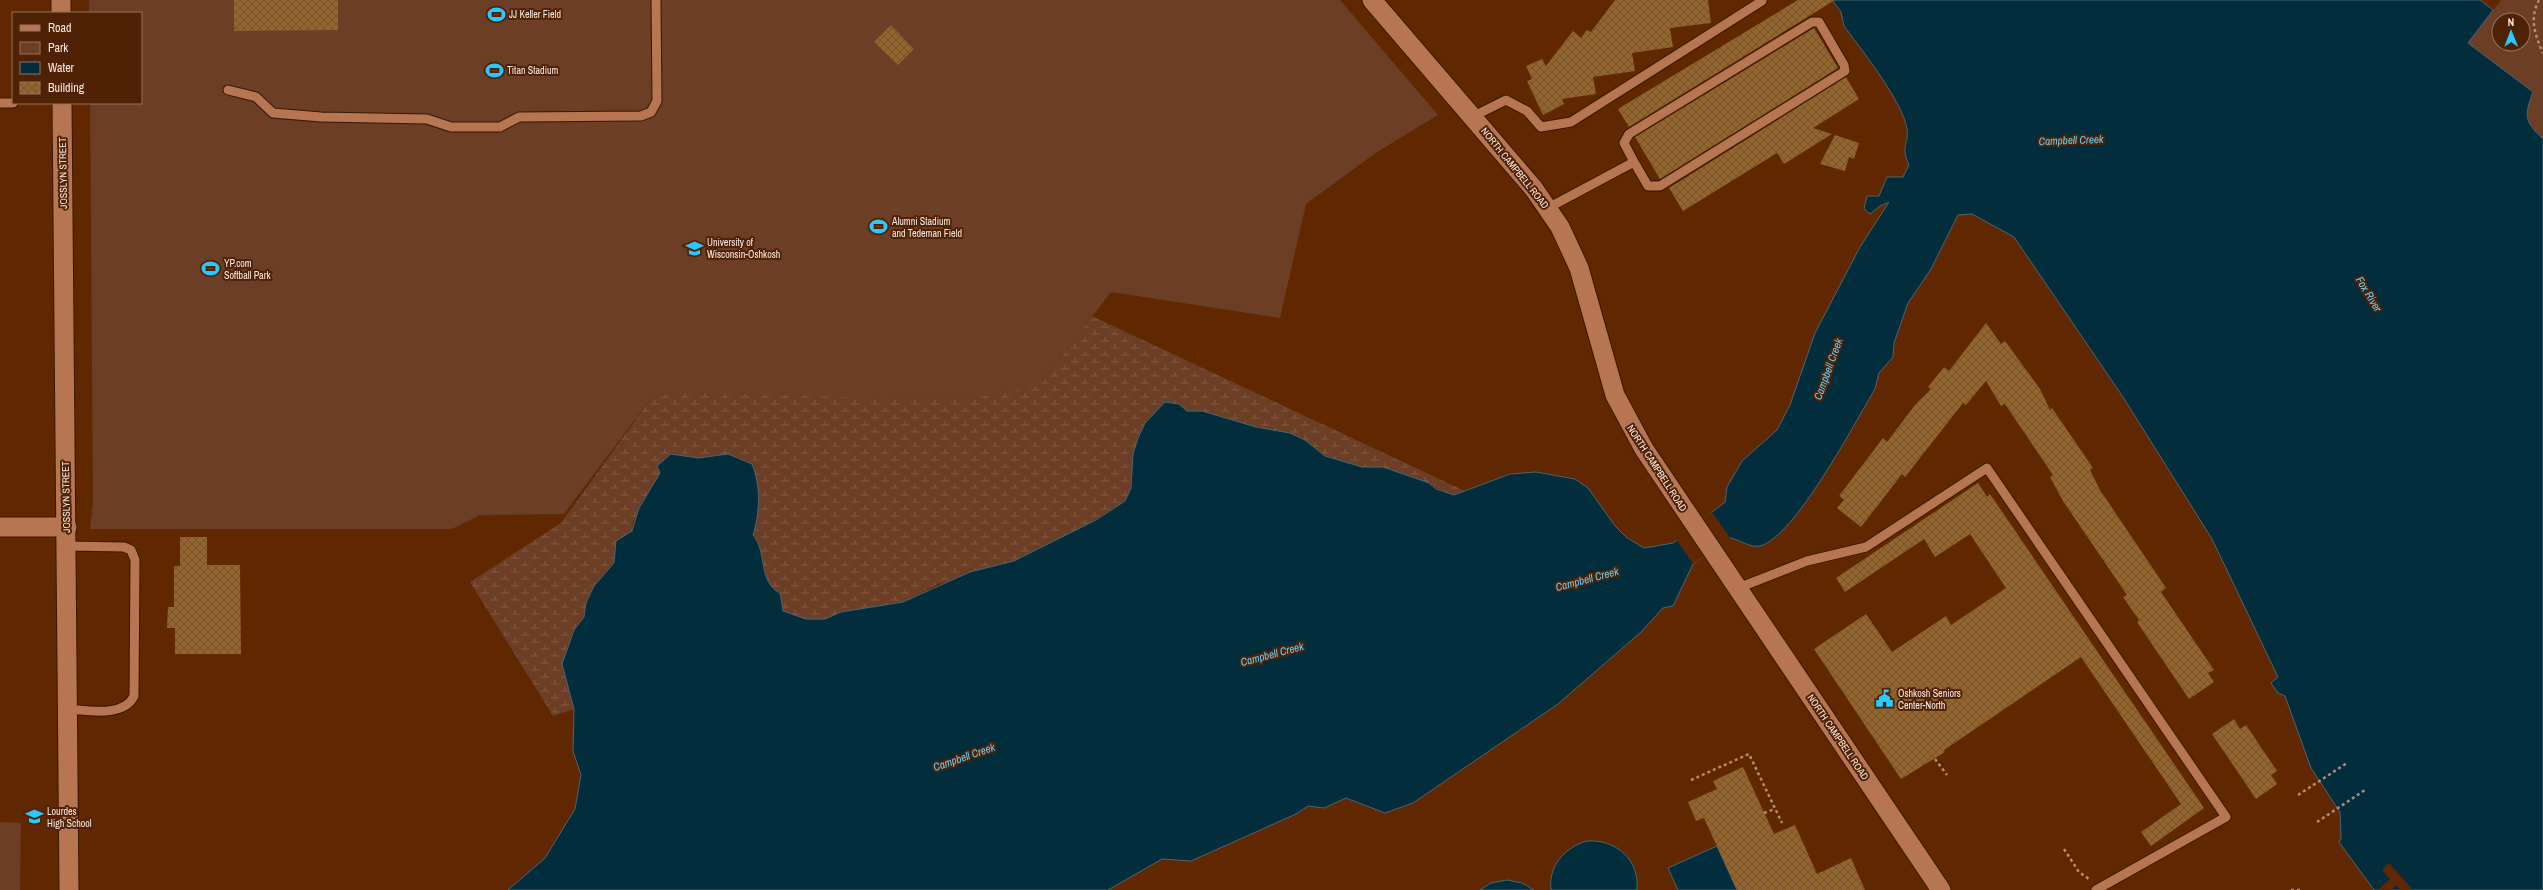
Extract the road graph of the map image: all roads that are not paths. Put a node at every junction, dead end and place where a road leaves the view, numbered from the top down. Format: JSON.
{"nodes":[{"id":1,"x":61,"y":0,"type":"edge"},
{"id":2,"x":656,"y":0,"type":"edge"},
{"id":3,"x":1372,"y":0,"type":"edge"},
{"id":4,"x":1762,"y":0,"type":"edge"},
{"id":5,"x":61,"y":12,"type":"edge"},
{"id":6,"x":228,"y":90,"type":"dead end"},
{"id":7,"x":0,"y":103,"type":"edge"},
{"id":8,"x":12,"y":103,"type":"edge"},
{"id":9,"x":62,"y":104,"type":"edge"},
{"id":10,"x":1472,"y":117,"type":"junction"},
{"id":11,"x":1634,"y":162,"type":"junction"},
{"id":12,"x":1548,"y":208,"type":"junction"},
{"id":13,"x":0,"y":527,"type":"edge"},
{"id":14,"x":66,"y":527,"type":"junction"},
{"id":15,"x":67,"y":546,"type":"junction"},
{"id":16,"x":1738,"y":588,"type":"junction"},
{"id":17,"x":67,"y":709,"type":"junction"},
{"id":18,"x":2098,"y":889,"type":"edge"},
{"id":19,"x":69,"y":890,"type":"edge"},
{"id":20,"x":1941,"y":890,"type":"edge"}],
"edges":[{"from":1,"to":5,"type":"street"},
{"from":2,"to":6,"type":"lane"},
{"from":3,"to":10,"type":"street","name":"NORTH CAMPBELL ROAD"},
{"from":4,"to":10,"type":"lane"},
{"from":7,"to":8,"type":"lane"},
{"from":9,"to":14,"type":"street","name":"JOSSLYN STREET"},
{"from":10,"to":12,"type":"street","name":"NORTH CAMPBELL ROAD"},
{"from":11,"to":11,"type":"lane"},
{"from":11,"to":12,"type":"lane"},
{"from":12,"to":16,"type":"street","name":"NORTH CAMPBELL ROAD"},
{"from":13,"to":14,"type":"street"},
{"from":14,"to":15,"type":"street","name":"JOSSLYN STREET"},
{"from":15,"to":17,"type":"street","name":"JOSSLYN STREET"},
{"from":15,"to":17,"type":"lane"},
{"from":16,"to":18,"type":"lane"},
{"from":16,"to":20,"type":"street","name":"NORTH CAMPBELL ROAD"},
{"from":17,"to":19,"type":"street","name":"JOSSLYN STREET"}]}
